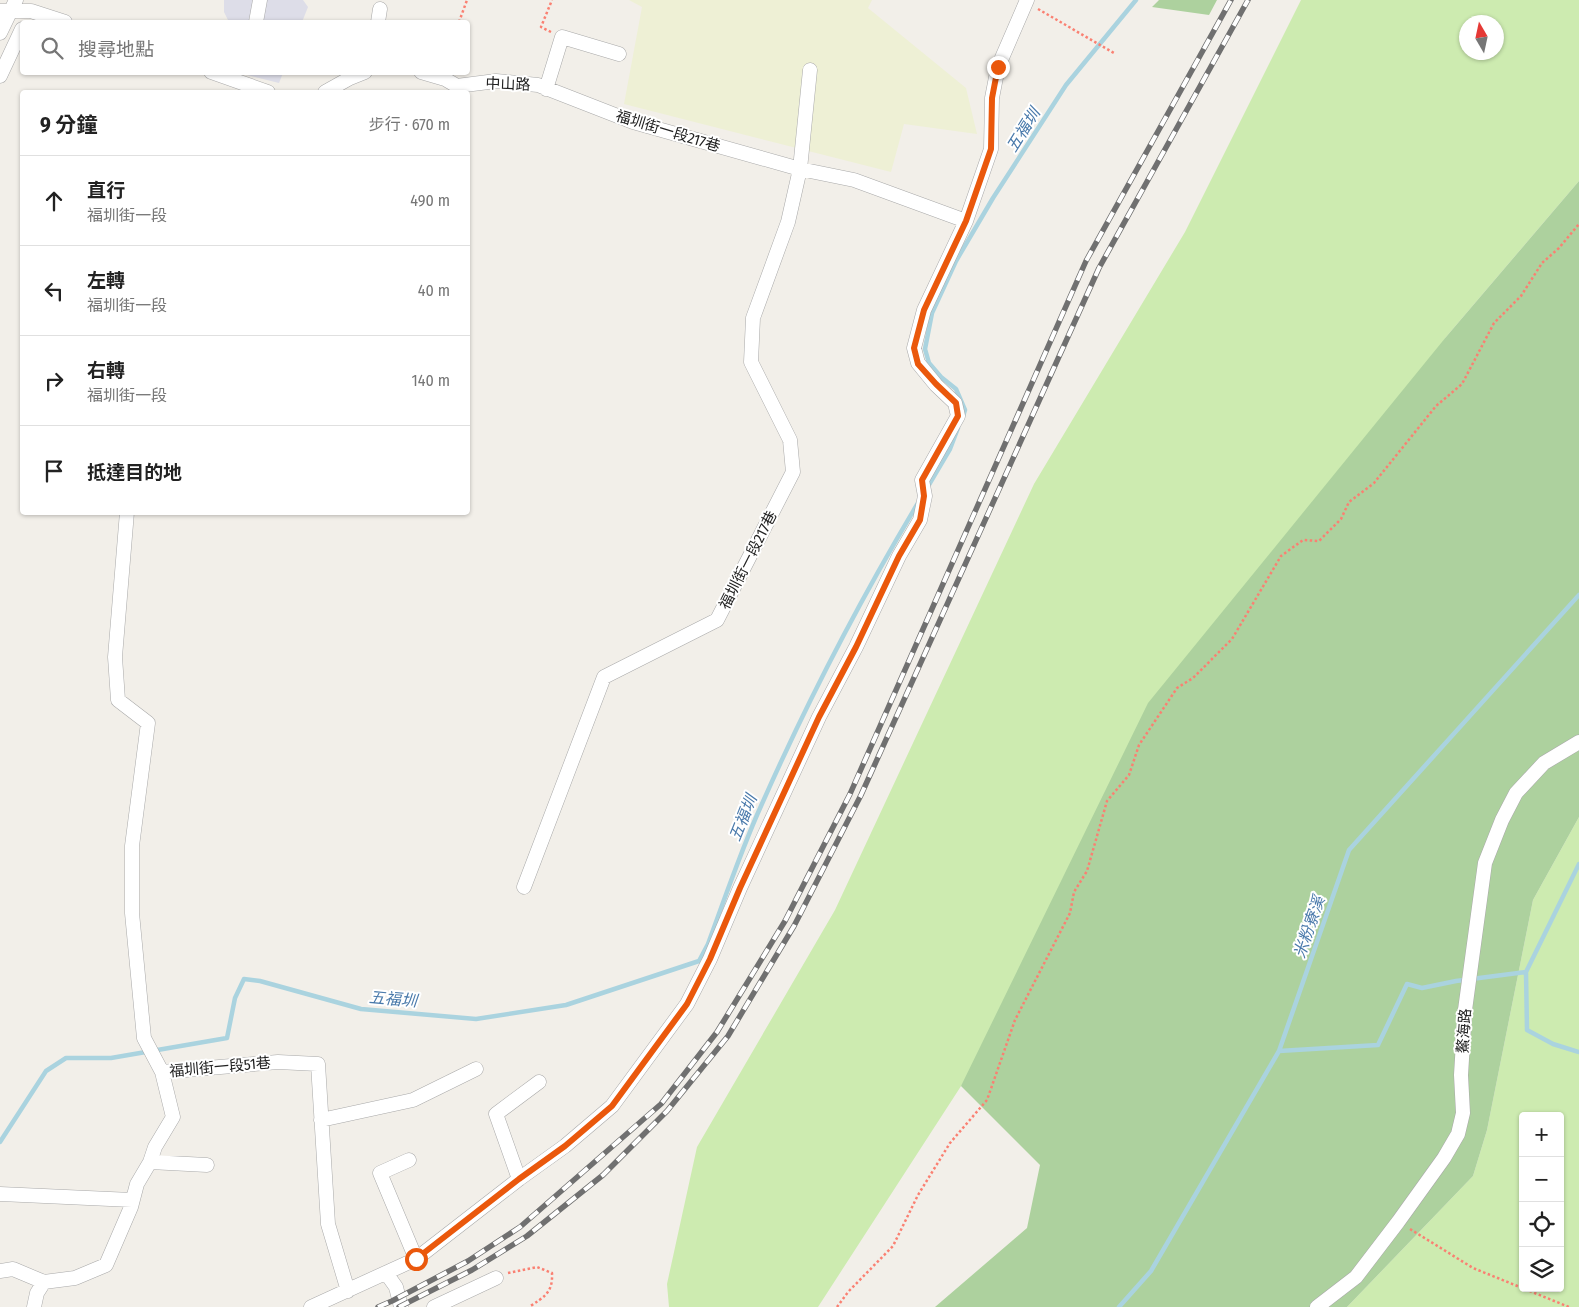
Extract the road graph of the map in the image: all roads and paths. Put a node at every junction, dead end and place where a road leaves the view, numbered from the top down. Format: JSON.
{"nodes":[{"id":1,"x":260,"y":0,"type":"edge"},
{"id":2,"x":467,"y":0,"type":"edge"},
{"id":3,"x":552,"y":0,"type":"edge"},
{"id":4,"x":1026,"y":1,"type":"edge"},
{"id":5,"x":9,"y":8,"type":"edge"},
{"id":6,"x":31,"y":11,"type":"edge"},
{"id":7,"x":59,"y":20,"type":"edge"},
{"id":8,"x":256,"y":20,"type":"edge"},
{"id":9,"x":461,"y":20,"type":"edge"},
{"id":10,"x":0,"y":33,"type":"edge"},
{"id":11,"x":20,"y":33,"type":"edge"},
{"id":12,"x":562,"y":37,"type":"junction"},
{"id":13,"x":1114,"y":53,"type":"dead end"},
{"id":14,"x":619,"y":54,"type":"dead end"},
{"id":15,"x":810,"y":70,"type":"dead end"},
{"id":16,"x":358,"y":75,"type":"edge"},
{"id":17,"x":431,"y":75,"type":"edge"},
{"id":18,"x":0,"y":76,"type":"edge"},
{"id":19,"x":239,"y":77,"type":"edge"},
{"id":20,"x":542,"y":87,"type":"junction"},
{"id":21,"x":264,"y":90,"type":"edge"},
{"id":22,"x":329,"y":90,"type":"edge"},
{"id":23,"x":800,"y":169,"type":"junction"},
{"id":24,"x":966,"y":221,"type":"junction"},
{"id":25,"x":1579,"y":224,"type":"edge"},
{"id":26,"x":127,"y":515,"type":"edge"},
{"id":27,"x":1579,"y":742,"type":"edge"},
{"id":28,"x":524,"y":887,"type":"dead end"},
{"id":29,"x":476,"y":1070,"type":"dead end"},
{"id":30,"x":162,"y":1071,"type":"junction"},
{"id":31,"x":539,"y":1082,"type":"dead end"},
{"id":32,"x":321,"y":1120,"type":"junction"},
{"id":33,"x":409,"y":1160,"type":"dead end"},
{"id":34,"x":150,"y":1162,"type":"junction"},
{"id":35,"x":207,"y":1165,"type":"dead end"},
{"id":36,"x":519,"y":1179,"type":"junction"},
{"id":37,"x":0,"y":1194,"type":"edge"},
{"id":38,"x":132,"y":1200,"type":"junction"},
{"id":39,"x":1398,"y":1222,"type":"junction"},
{"id":40,"x":416,"y":1259,"type":"junction"},
{"id":41,"x":0,"y":1271,"type":"edge"},
{"id":42,"x":386,"y":1273,"type":"junction"},
{"id":43,"x":496,"y":1278,"type":"joint"},
{"id":44,"x":44,"y":1282,"type":"junction"},
{"id":45,"x":348,"y":1291,"type":"junction"},
{"id":46,"x":34,"y":1307,"type":"edge"},
{"id":47,"x":311,"y":1307,"type":"edge"},
{"id":48,"x":401,"y":1307,"type":"edge"},
{"id":49,"x":434,"y":1307,"type":"edge"},
{"id":50,"x":529,"y":1307,"type":"edge"},
{"id":51,"x":838,"y":1307,"type":"edge"},
{"id":52,"x":1317,"y":1307,"type":"edge"},
{"id":53,"x":1570,"y":1307,"type":"edge"}],
"edges":[{"from":1,"to":8,"type":"street"},
{"from":2,"to":9,"type":"path"},
{"from":3,"to":12,"type":"path"},
{"from":4,"to":13,"type":"path"},
{"from":4,"to":24,"type":"street"},
{"from":5,"to":6,"type":"street"},
{"from":5,"to":10,"type":"street"},
{"from":6,"to":7,"type":"street"},
{"from":11,"to":18,"type":"street"},
{"from":12,"to":14,"type":"street"},
{"from":12,"to":20,"type":"street"},
{"from":15,"to":23,"type":"street","name":"福圳街一段217巷"},
{"from":16,"to":22,"type":"street"},
{"from":17,"to":20,"type":"street","name":"中山路"},
{"from":19,"to":21,"type":"street"},
{"from":20,"to":23,"type":"street","name":"福圳街一段217巷"},
{"from":23,"to":24,"type":"street","name":"福圳街一段217巷"},
{"from":23,"to":28,"type":"street","name":"福圳街一段217巷"},
{"from":24,"to":36,"type":"street"},
{"from":25,"to":51,"type":"path"},
{"from":26,"to":30,"type":"street"},
{"from":27,"to":39,"type":"street","name":"鰲海路"},
{"from":29,"to":32,"type":"street"},
{"from":30,"to":32,"type":"street","name":"福圳街一段51巷"},
{"from":30,"to":34,"type":"street","name":"福圳街一段51巷"},
{"from":31,"to":36,"type":"street"},
{"from":32,"to":45,"type":"street","name":"福圳街一段51巷"},
{"from":33,"to":40,"type":"street"},
{"from":34,"to":35,"type":"street"},
{"from":34,"to":38,"type":"street","name":"福圳街一段51巷"},
{"from":36,"to":40,"type":"street"},
{"from":37,"to":38,"type":"street"},
{"from":38,"to":44,"type":"street","name":"福圳街一段51巷"},
{"from":39,"to":52,"type":"street","name":"鰲海路"},
{"from":39,"to":53,"type":"path"},
{"from":40,"to":42,"type":"street"},
{"from":41,"to":44,"type":"street"},
{"from":42,"to":45,"type":"street"},
{"from":42,"to":48,"type":"street"},
{"from":43,"to":49,"type":"street"},
{"from":43,"to":50,"type":"path"},
{"from":44,"to":46,"type":"street"},
{"from":45,"to":47,"type":"street"}]}
